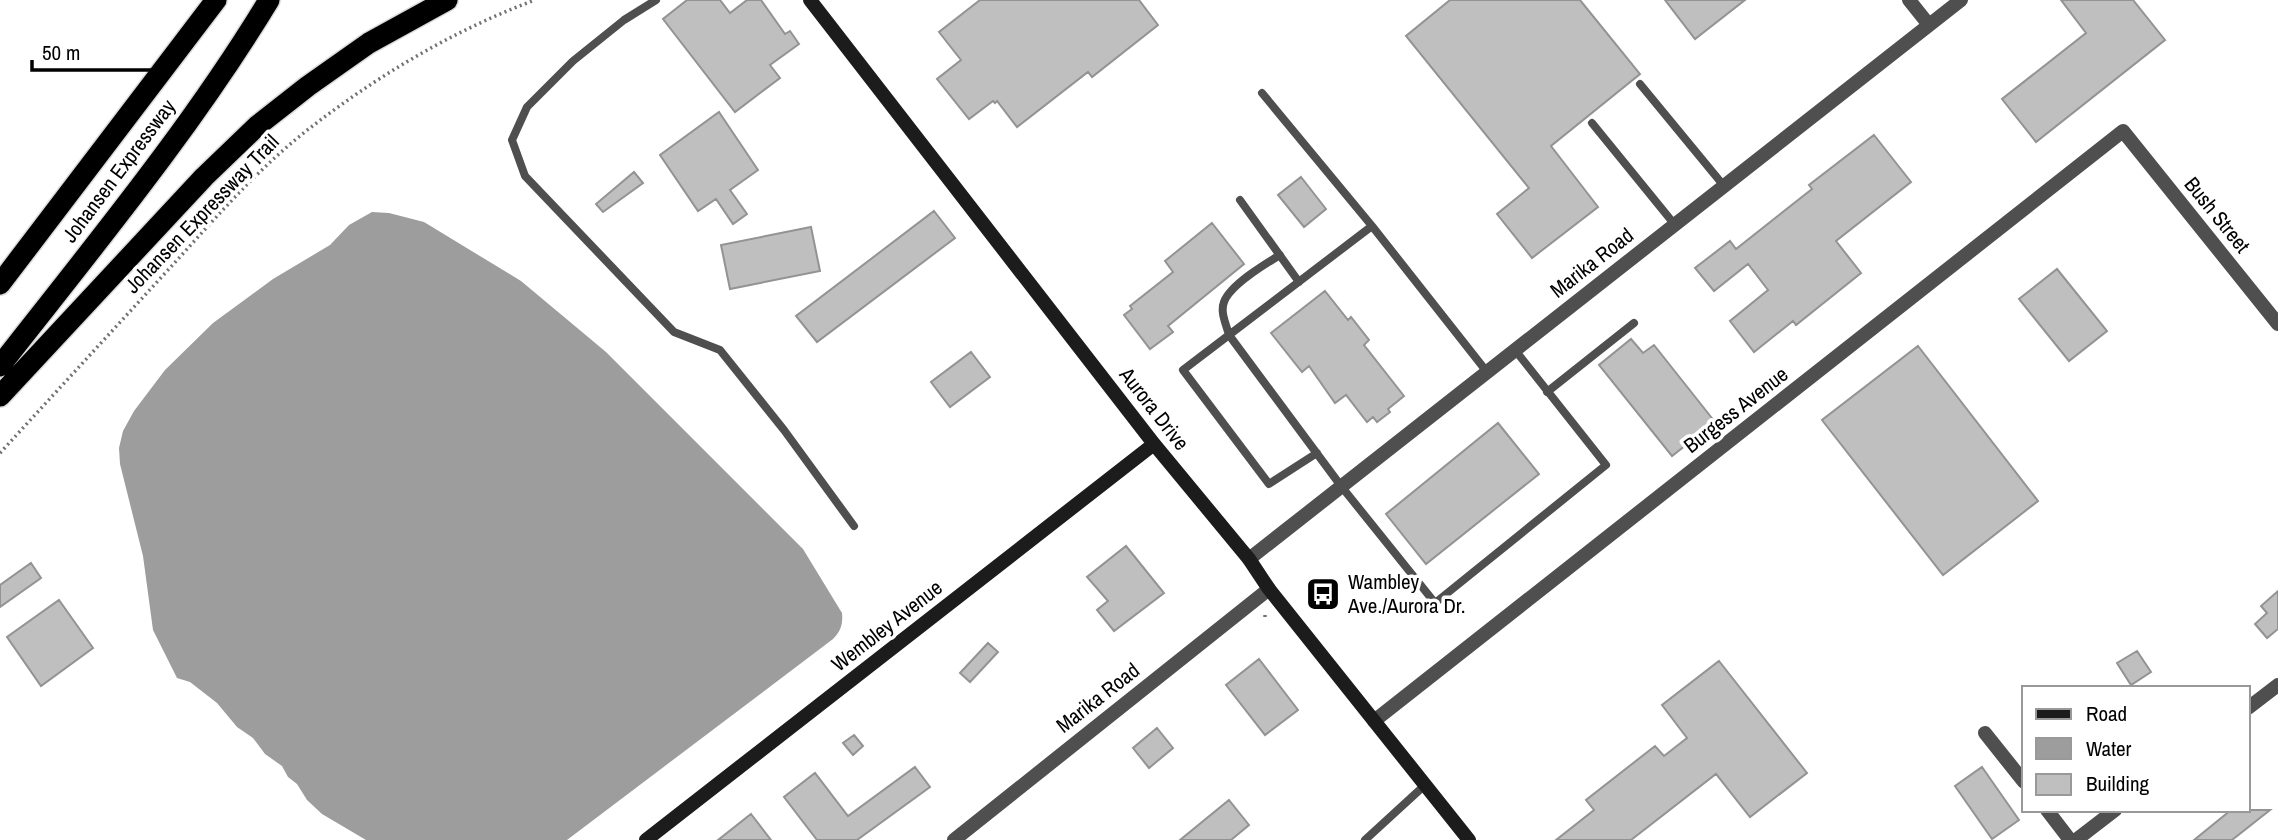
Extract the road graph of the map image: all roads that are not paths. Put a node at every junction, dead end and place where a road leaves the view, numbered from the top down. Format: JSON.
{"nodes":[{"id":1,"x":216,"y":0,"type":"edge"},
{"id":2,"x":269,"y":0,"type":"edge"},
{"id":3,"x":447,"y":0,"type":"edge"},
{"id":4,"x":656,"y":0,"type":"edge"},
{"id":5,"x":810,"y":0,"type":"edge"},
{"id":6,"x":1909,"y":0,"type":"edge"},
{"id":7,"x":1961,"y":0,"type":"edge"},
{"id":8,"x":1928,"y":25,"type":"junction"},
{"id":9,"x":1640,"y":84,"type":"dead end"},
{"id":10,"x":1262,"y":93,"type":"dead end"},
{"id":11,"x":1592,"y":123,"type":"dead end"},
{"id":12,"x":2123,"y":131,"type":"joint"},
{"id":13,"x":1724,"y":186,"type":"junction"},
{"id":14,"x":1240,"y":201,"type":"dead end"},
{"id":15,"x":1675,"y":225,"type":"junction"},
{"id":16,"x":1372,"y":226,"type":"junction"},
{"id":17,"x":1280,"y":255,"type":"junction"},
{"id":18,"x":1299,"y":282,"type":"junction"},
{"id":19,"x":0,"y":284,"type":"edge"},
{"id":20,"x":1634,"y":323,"type":"dead end"},
{"id":21,"x":2278,"y":324,"type":"edge"},
{"id":22,"x":1229,"y":335,"type":"junction"},
{"id":23,"x":1515,"y":350,"type":"junction"},
{"id":24,"x":0,"y":366,"type":"edge"},
{"id":25,"x":1486,"y":372,"type":"junction"},
{"id":26,"x":1546,"y":391,"type":"junction"},
{"id":27,"x":0,"y":396,"type":"edge"},
{"id":28,"x":1154,"y":444,"type":"junction"},
{"id":29,"x":1317,"y":453,"type":"junction"},
{"id":30,"x":1341,"y":486,"type":"junction"},
{"id":31,"x":855,"y":526,"type":"dead end"},
{"id":32,"x":1249,"y":559,"type":"junction"},
{"id":33,"x":1269,"y":589,"type":"junction"},
{"id":34,"x":2278,"y":685,"type":"edge"},
{"id":35,"x":2250,"y":706,"type":"edge"},
{"id":36,"x":1374,"y":721,"type":"junction"},
{"id":37,"x":1985,"y":733,"type":"dead end"},
{"id":38,"x":2022,"y":779,"type":"edge"},
{"id":39,"x":1425,"y":785,"type":"junction"},
{"id":40,"x":2049,"y":812,"type":"edge"},
{"id":41,"x":2112,"y":812,"type":"edge"},
{"id":42,"x":646,"y":840,"type":"edge"},
{"id":43,"x":954,"y":840,"type":"edge"},
{"id":44,"x":1365,"y":840,"type":"edge"},
{"id":45,"x":1469,"y":840,"type":"edge"},
{"id":46,"x":2070,"y":840,"type":"edge"},
{"id":47,"x":2076,"y":840,"type":"edge"}],
"edges":[{"from":1,"to":19,"type":"highway","name":"Johansen Expressway"},
{"from":2,"to":24,"type":"highway","name":"Johansen Expressway"},
{"from":3,"to":27,"type":"highway"},
{"from":4,"to":31,"type":"lane"},
{"from":5,"to":28,"type":"street","name":"Aurora Drive"},
{"from":6,"to":8,"type":"street"},
{"from":7,"to":8,"type":"street","name":"Marika Road"},
{"from":8,"to":13,"type":"street","name":"Marika Road"},
{"from":9,"to":13,"type":"lane"},
{"from":10,"to":16,"type":"lane"},
{"from":11,"to":15,"type":"lane"},
{"from":12,"to":21,"type":"street","name":"Bush Street"},
{"from":12,"to":36,"type":"street","name":"Burgess Avenue"},
{"from":13,"to":15,"type":"street","name":"Marika Road"},
{"from":14,"to":17,"type":"lane"},
{"from":15,"to":23,"type":"street","name":"Marika Road"},
{"from":16,"to":18,"type":"lane"},
{"from":16,"to":25,"type":"lane"},
{"from":17,"to":18,"type":"lane"},
{"from":17,"to":22,"type":"lane"},
{"from":18,"to":22,"type":"lane"},
{"from":20,"to":26,"type":"lane"},
{"from":22,"to":29,"type":"lane"},
{"from":22,"to":29,"type":"lane"},
{"from":23,"to":25,"type":"street","name":"Marika Road"},
{"from":23,"to":26,"type":"lane"},
{"from":25,"to":30,"type":"street","name":"Marika Road"},
{"from":26,"to":30,"type":"lane"},
{"from":28,"to":32,"type":"street","name":"Aurora Drive"},
{"from":28,"to":42,"type":"street","name":"Wembley Avenue"},
{"from":29,"to":30,"type":"lane"},
{"from":30,"to":32,"type":"street","name":"Marika Road"},
{"from":32,"to":33,"type":"street","name":"Aurora Drive"},
{"from":33,"to":36,"type":"street","name":"Aurora Drive"},
{"from":33,"to":43,"type":"street","name":"Marika Road"},
{"from":34,"to":35,"type":"street"},
{"from":36,"to":39,"type":"street","name":"Aurora Drive"},
{"from":37,"to":38,"type":"street"},
{"from":39,"to":44,"type":"lane"},
{"from":39,"to":45,"type":"street","name":"Aurora Drive"},
{"from":40,"to":46,"type":"street"},
{"from":41,"to":47,"type":"street"}]}
